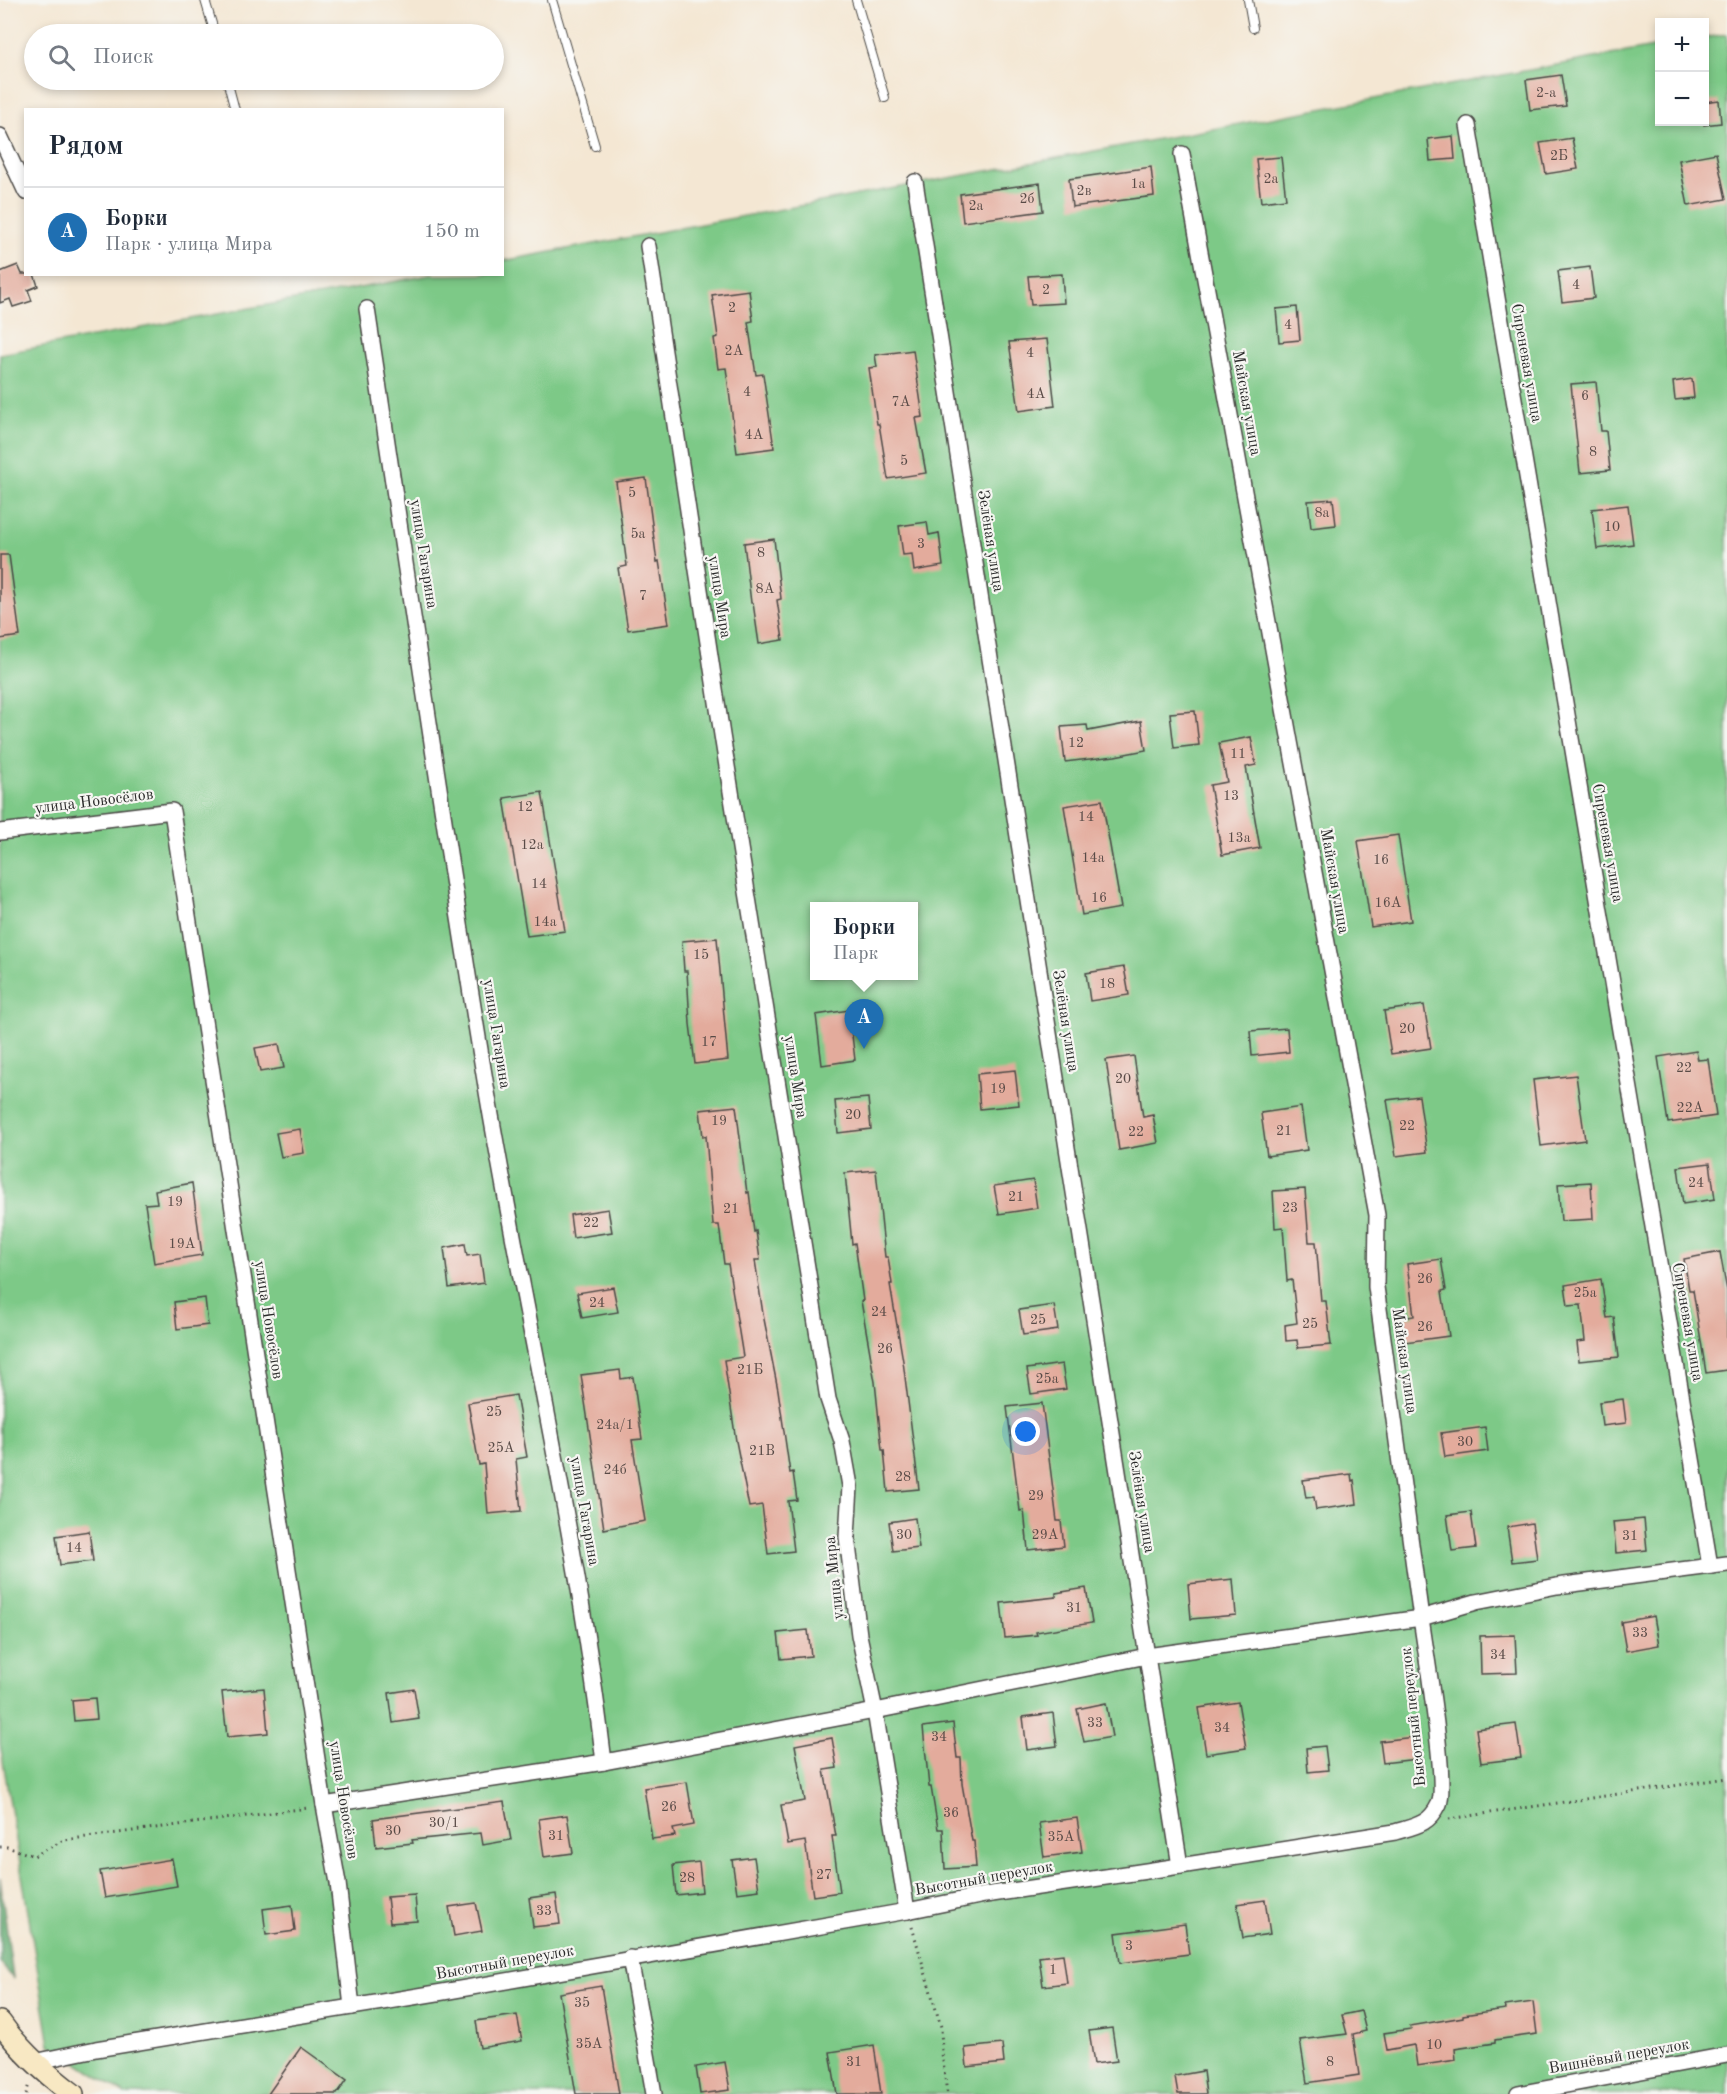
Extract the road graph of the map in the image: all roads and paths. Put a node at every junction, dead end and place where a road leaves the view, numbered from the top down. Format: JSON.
{"nodes":[{"id":1,"x":205,"y":0,"type":"edge"},
{"id":2,"x":552,"y":0,"type":"edge"},
{"id":3,"x":856,"y":0,"type":"edge"},
{"id":4,"x":1248,"y":0,"type":"edge"},
{"id":5,"x":212,"y":24,"type":"edge"},
{"id":6,"x":1253,"y":28,"type":"dead end"},
{"id":7,"x":230,"y":90,"type":"edge"},
{"id":8,"x":885,"y":98,"type":"dead end"},
{"id":9,"x":234,"y":108,"type":"edge"},
{"id":10,"x":1467,"y":125,"type":"dead end"},
{"id":11,"x":0,"y":136,"type":"edge"},
{"id":12,"x":595,"y":146,"type":"dead end"},
{"id":13,"x":1182,"y":154,"type":"dead end"},
{"id":14,"x":915,"y":182,"type":"dead end"},
{"id":15,"x":24,"y":188,"type":"edge"},
{"id":16,"x":648,"y":246,"type":"dead end"},
{"id":17,"x":367,"y":309,"type":"dead end"},
{"id":18,"x":0,"y":832,"type":"edge"},
{"id":19,"x":1727,"y":1563,"type":"edge"},
{"id":20,"x":1710,"y":1566,"type":"junction"},
{"id":21,"x":1421,"y":1618,"type":"junction"},
{"id":22,"x":1147,"y":1656,"type":"junction"},
{"id":23,"x":875,"y":1711,"type":"junction"},
{"id":24,"x":604,"y":1762,"type":"junction"},
{"id":25,"x":1727,"y":1779,"type":"edge"},
{"id":26,"x":324,"y":1805,"type":"junction"},
{"id":27,"x":1426,"y":1822,"type":"junction"},
{"id":28,"x":0,"y":1847,"type":"edge"},
{"id":29,"x":1180,"y":1866,"type":"junction"},
{"id":30,"x":908,"y":1911,"type":"junction"},
{"id":31,"x":630,"y":1958,"type":"junction"},
{"id":32,"x":352,"y":2007,"type":"junction"},
{"id":33,"x":0,"y":2022,"type":"edge"},
{"id":34,"x":1727,"y":2055,"type":"edge"},
{"id":35,"x":34,"y":2062,"type":"junction"},
{"id":36,"x":73,"y":2094,"type":"edge"},
{"id":37,"x":654,"y":2094,"type":"edge"},
{"id":38,"x":947,"y":2094,"type":"edge"},
{"id":39,"x":1518,"y":2094,"type":"edge"}],
"edges":[{"from":1,"to":5,"type":"lane"},
{"from":2,"to":12,"type":"lane"},
{"from":3,"to":8,"type":"lane"},
{"from":4,"to":6,"type":"lane"},
{"from":7,"to":9,"type":"lane"},
{"from":10,"to":20,"type":"street","name":"Сиреневая улица"},
{"from":11,"to":15,"type":"street"},
{"from":13,"to":21,"type":"street","name":"Майская улица"},
{"from":14,"to":22,"type":"street","name":"Зелёная улица"},
{"from":16,"to":23,"type":"street","name":"улица Мира"},
{"from":17,"to":24,"type":"street","name":"улица Гагарина"},
{"from":18,"to":26,"type":"street","name":"улица Новосёлов"},
{"from":19,"to":20,"type":"street"},
{"from":20,"to":21,"type":"street"},
{"from":21,"to":22,"type":"street"},
{"from":21,"to":27,"type":"street","name":"Высотный переулок"},
{"from":22,"to":23,"type":"street"},
{"from":22,"to":29,"type":"street","name":"Зелёная улица"},
{"from":23,"to":24,"type":"street"},
{"from":23,"to":30,"type":"street","name":"улица Мира"},
{"from":24,"to":26,"type":"street"},
{"from":25,"to":27,"type":"path"},
{"from":26,"to":28,"type":"path"},
{"from":26,"to":32,"type":"street","name":"улица Новосёлов"},
{"from":27,"to":29,"type":"street","name":"Высотный переулок"},
{"from":29,"to":30,"type":"street","name":"Высотный переулок"},
{"from":30,"to":31,"type":"street","name":"Высотный переулок"},
{"from":30,"to":38,"type":"path"},
{"from":31,"to":32,"type":"street","name":"Высотный переулок"},
{"from":31,"to":37,"type":"street"},
{"from":32,"to":35,"type":"street","name":"Высотный переулок"},
{"from":33,"to":35,"type":"street"},
{"from":34,"to":39,"type":"street","name":"Вишнёвый переулок"},
{"from":35,"to":36,"type":"street"}]}
